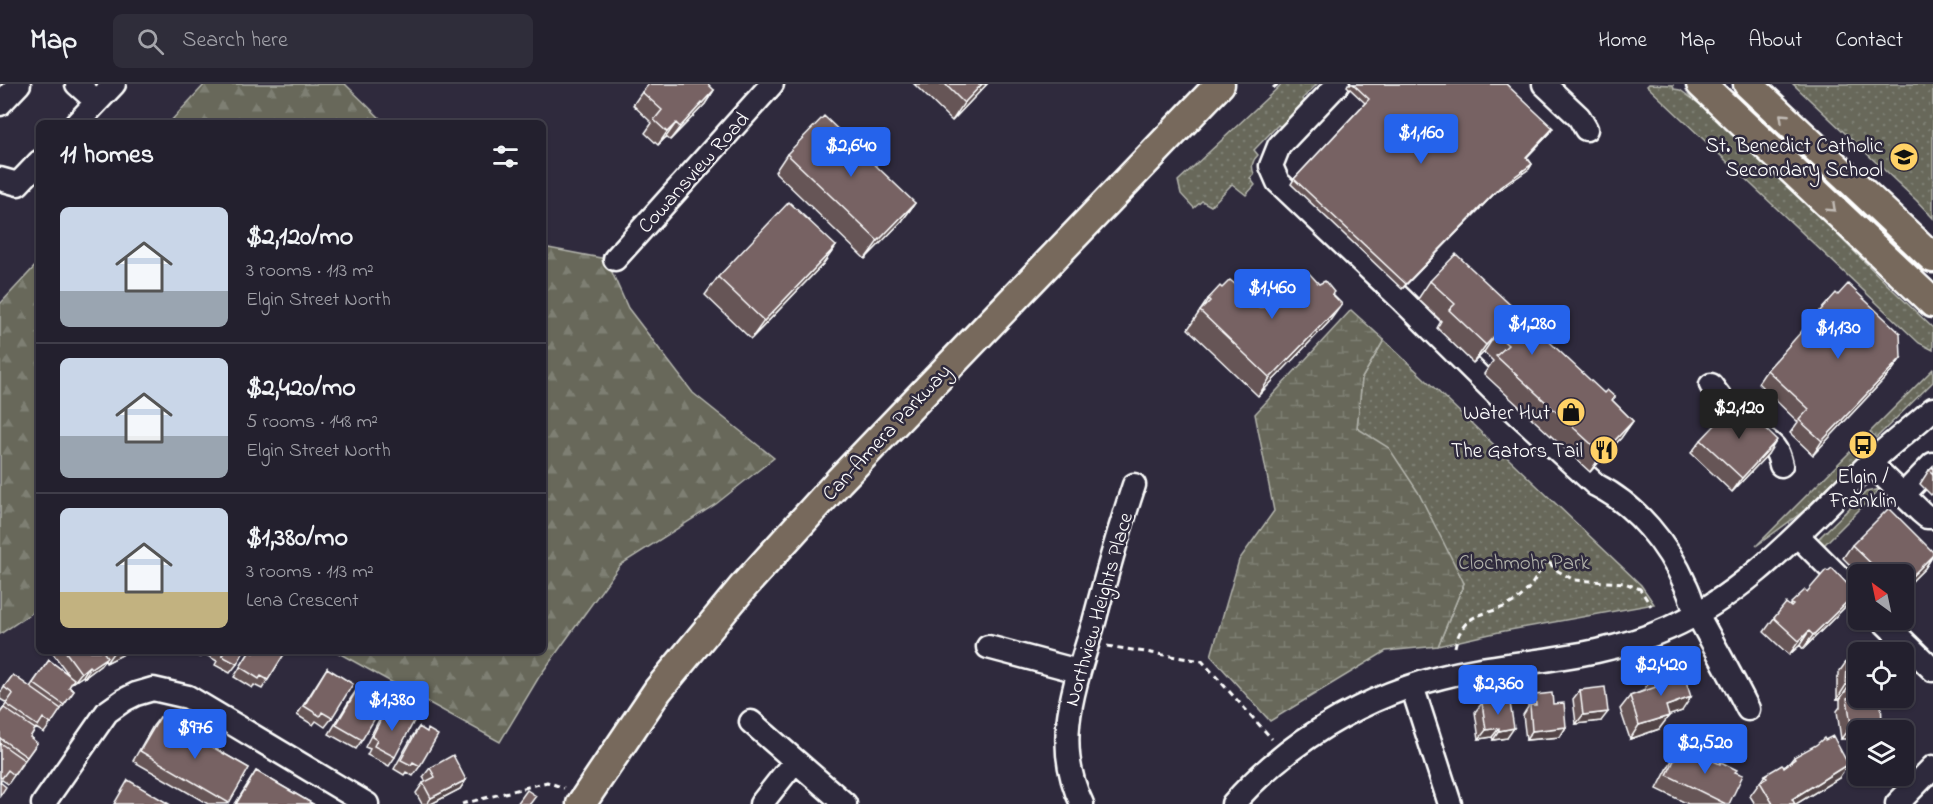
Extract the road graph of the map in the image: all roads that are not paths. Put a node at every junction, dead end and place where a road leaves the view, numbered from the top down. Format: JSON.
{"nodes":[{"id":1,"x":19,"y":84,"type":"edge"},
{"id":2,"x":77,"y":84,"type":"edge"},
{"id":3,"x":114,"y":84,"type":"edge"},
{"id":4,"x":772,"y":84,"type":"edge"},
{"id":5,"x":1220,"y":84,"type":"edge"},
{"id":6,"x":1338,"y":84,"type":"edge"},
{"id":7,"x":1544,"y":84,"type":"edge"},
{"id":8,"x":1701,"y":84,"type":"edge"},
{"id":9,"x":1748,"y":84,"type":"edge"},
{"id":10,"x":97,"y":102,"type":"junction"},
{"id":11,"x":0,"y":104,"type":"edge"},
{"id":12,"x":79,"y":120,"type":"edge"},
{"id":13,"x":1586,"y":129,"type":"dead end"},
{"id":14,"x":36,"y":165,"type":"edge"},
{"id":15,"x":0,"y":179,"type":"edge"},
{"id":16,"x":1933,"y":258,"type":"edge"},
{"id":17,"x":615,"y":259,"type":"dead end"},
{"id":18,"x":1933,"y":303,"type":"edge"},
{"id":19,"x":1711,"y":385,"type":"dead end"},
{"id":20,"x":1933,"y":408,"type":"edge"},
{"id":21,"x":1870,"y":463,"type":"junction"},
{"id":22,"x":1933,"y":464,"type":"edge"},
{"id":23,"x":1781,"y":465,"type":"dead end"},
{"id":24,"x":1134,"y":485,"type":"dead end"},
{"id":25,"x":1904,"y":494,"type":"junction"},
{"id":26,"x":1929,"y":510,"type":"edge"},
{"id":27,"x":1797,"y":535,"type":"junction"},
{"id":28,"x":1848,"y":586,"type":"edge"},
{"id":29,"x":1696,"y":613,"type":"junction"},
{"id":30,"x":1892,"y":630,"type":"edge"},
{"id":31,"x":988,"y":648,"type":"dead end"},
{"id":32,"x":1933,"y":670,"type":"edge"},
{"id":33,"x":1078,"y":671,"type":"junction"},
{"id":34,"x":1412,"y":686,"type":"junction"},
{"id":35,"x":1748,"y":709,"type":"dead end"},
{"id":36,"x":751,"y":722,"type":"dead end"},
{"id":37,"x":795,"y":761,"type":"junction"},
{"id":38,"x":1933,"y":767,"type":"edge"},
{"id":39,"x":583,"y":800,"type":"edge"},
{"id":40,"x":44,"y":804,"type":"edge"},
{"id":41,"x":367,"y":804,"type":"edge"},
{"id":42,"x":761,"y":804,"type":"edge"},
{"id":43,"x":845,"y":804,"type":"edge"},
{"id":44,"x":1082,"y":804,"type":"edge"},
{"id":45,"x":1233,"y":804,"type":"edge"},
{"id":46,"x":1450,"y":804,"type":"edge"},
{"id":47,"x":1897,"y":804,"type":"edge"}],
"edges":[{"from":1,"to":11,"type":"street"},
{"from":2,"to":10,"type":"street"},
{"from":3,"to":10,"type":"street"},
{"from":4,"to":17,"type":"street","name":"Cowansview Road"},
{"from":5,"to":39,"type":"main road","name":"Can-Amera Parkway"},
{"from":6,"to":29,"type":"street"},
{"from":7,"to":13,"type":"street"},
{"from":8,"to":18,"type":"main road","one_way":true},
{"from":16,"to":9,"type":"main road","one_way":true},
{"from":10,"to":12,"type":"street"},
{"from":14,"to":15,"type":"street"},
{"from":19,"to":23,"type":"street"},
{"from":20,"to":21,"type":"street"},
{"from":21,"to":25,"type":"street"},
{"from":21,"to":27,"type":"street"},
{"from":22,"to":25,"type":"street"},
{"from":24,"to":33,"type":"street","name":"Northview Heights Place"},
{"from":25,"to":26,"type":"street"},
{"from":27,"to":28,"type":"street"},
{"from":27,"to":29,"type":"street"},
{"from":29,"to":34,"type":"street"},
{"from":29,"to":35,"type":"street"},
{"from":30,"to":32,"type":"street"},
{"from":31,"to":33,"type":"street"},
{"from":33,"to":44,"type":"street","name":"Northview Heights Place"},
{"from":34,"to":45,"type":"street"},
{"from":34,"to":46,"type":"street"},
{"from":36,"to":37,"type":"street"},
{"from":37,"to":42,"type":"street"},
{"from":37,"to":43,"type":"street"},
{"from":38,"to":47,"type":"street"},
{"from":40,"to":41,"type":"street"}]}
